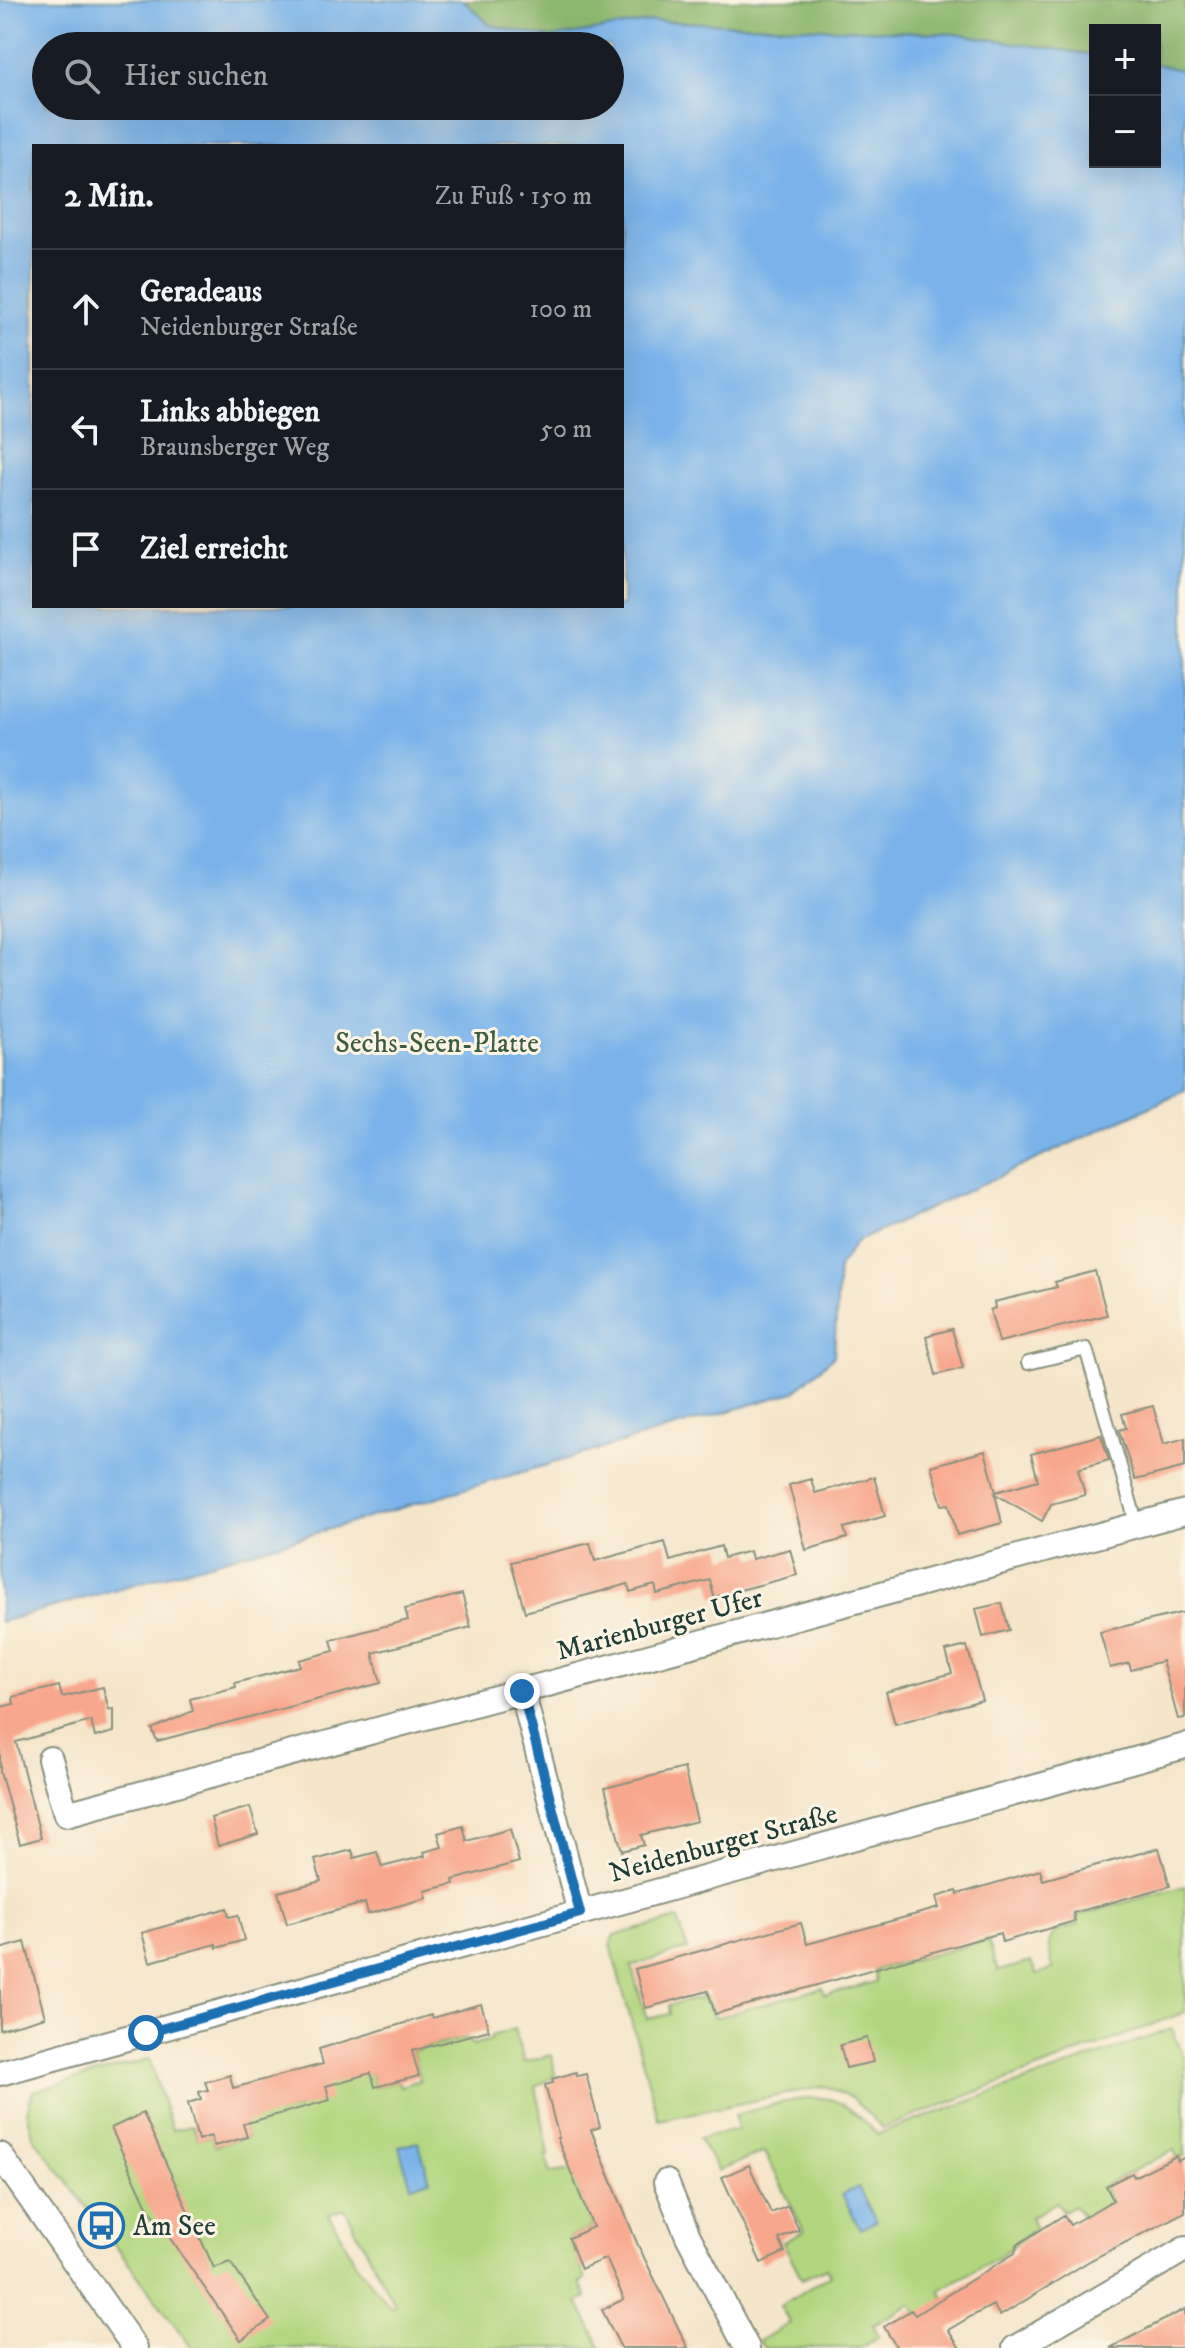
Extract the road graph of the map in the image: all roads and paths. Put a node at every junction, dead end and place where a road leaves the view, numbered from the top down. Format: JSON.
{"nodes":[{"id":1,"x":1028,"y":1363,"type":"dead end"},
{"id":2,"x":1185,"y":1512,"type":"edge"},
{"id":3,"x":1137,"y":1525,"type":"junction"},
{"id":4,"x":522,"y":1691,"type":"junction"},
{"id":5,"x":1185,"y":1746,"type":"edge"},
{"id":6,"x":50,"y":1759,"type":"dead end"},
{"id":7,"x":580,"y":1913,"type":"junction"},
{"id":8,"x":0,"y":2073,"type":"edge"},
{"id":9,"x":0,"y":2155,"type":"edge"},
{"id":10,"x":666,"y":2182,"type":"dead end"},
{"id":11,"x":1185,"y":2249,"type":"edge"},
{"id":12,"x":135,"y":2348,"type":"edge"},
{"id":13,"x":747,"y":2348,"type":"edge"},
{"id":14,"x":1015,"y":2348,"type":"edge"}],
"edges":[{"from":1,"to":3,"type":"lane"},
{"from":2,"to":3,"type":"street","name":"Marienburger Ufer"},
{"from":3,"to":4,"type":"street","name":"Marienburger Ufer"},
{"from":4,"to":6,"type":"street","name":"Marienburger Ufer"},
{"from":4,"to":7,"type":"street"},
{"from":5,"to":7,"type":"street","name":"Neidenburger Straße"},
{"from":7,"to":8,"type":"street","name":"Neidenburger Straße"},
{"from":9,"to":12,"type":"street"},
{"from":10,"to":13,"type":"street"},
{"from":11,"to":14,"type":"street"}]}
